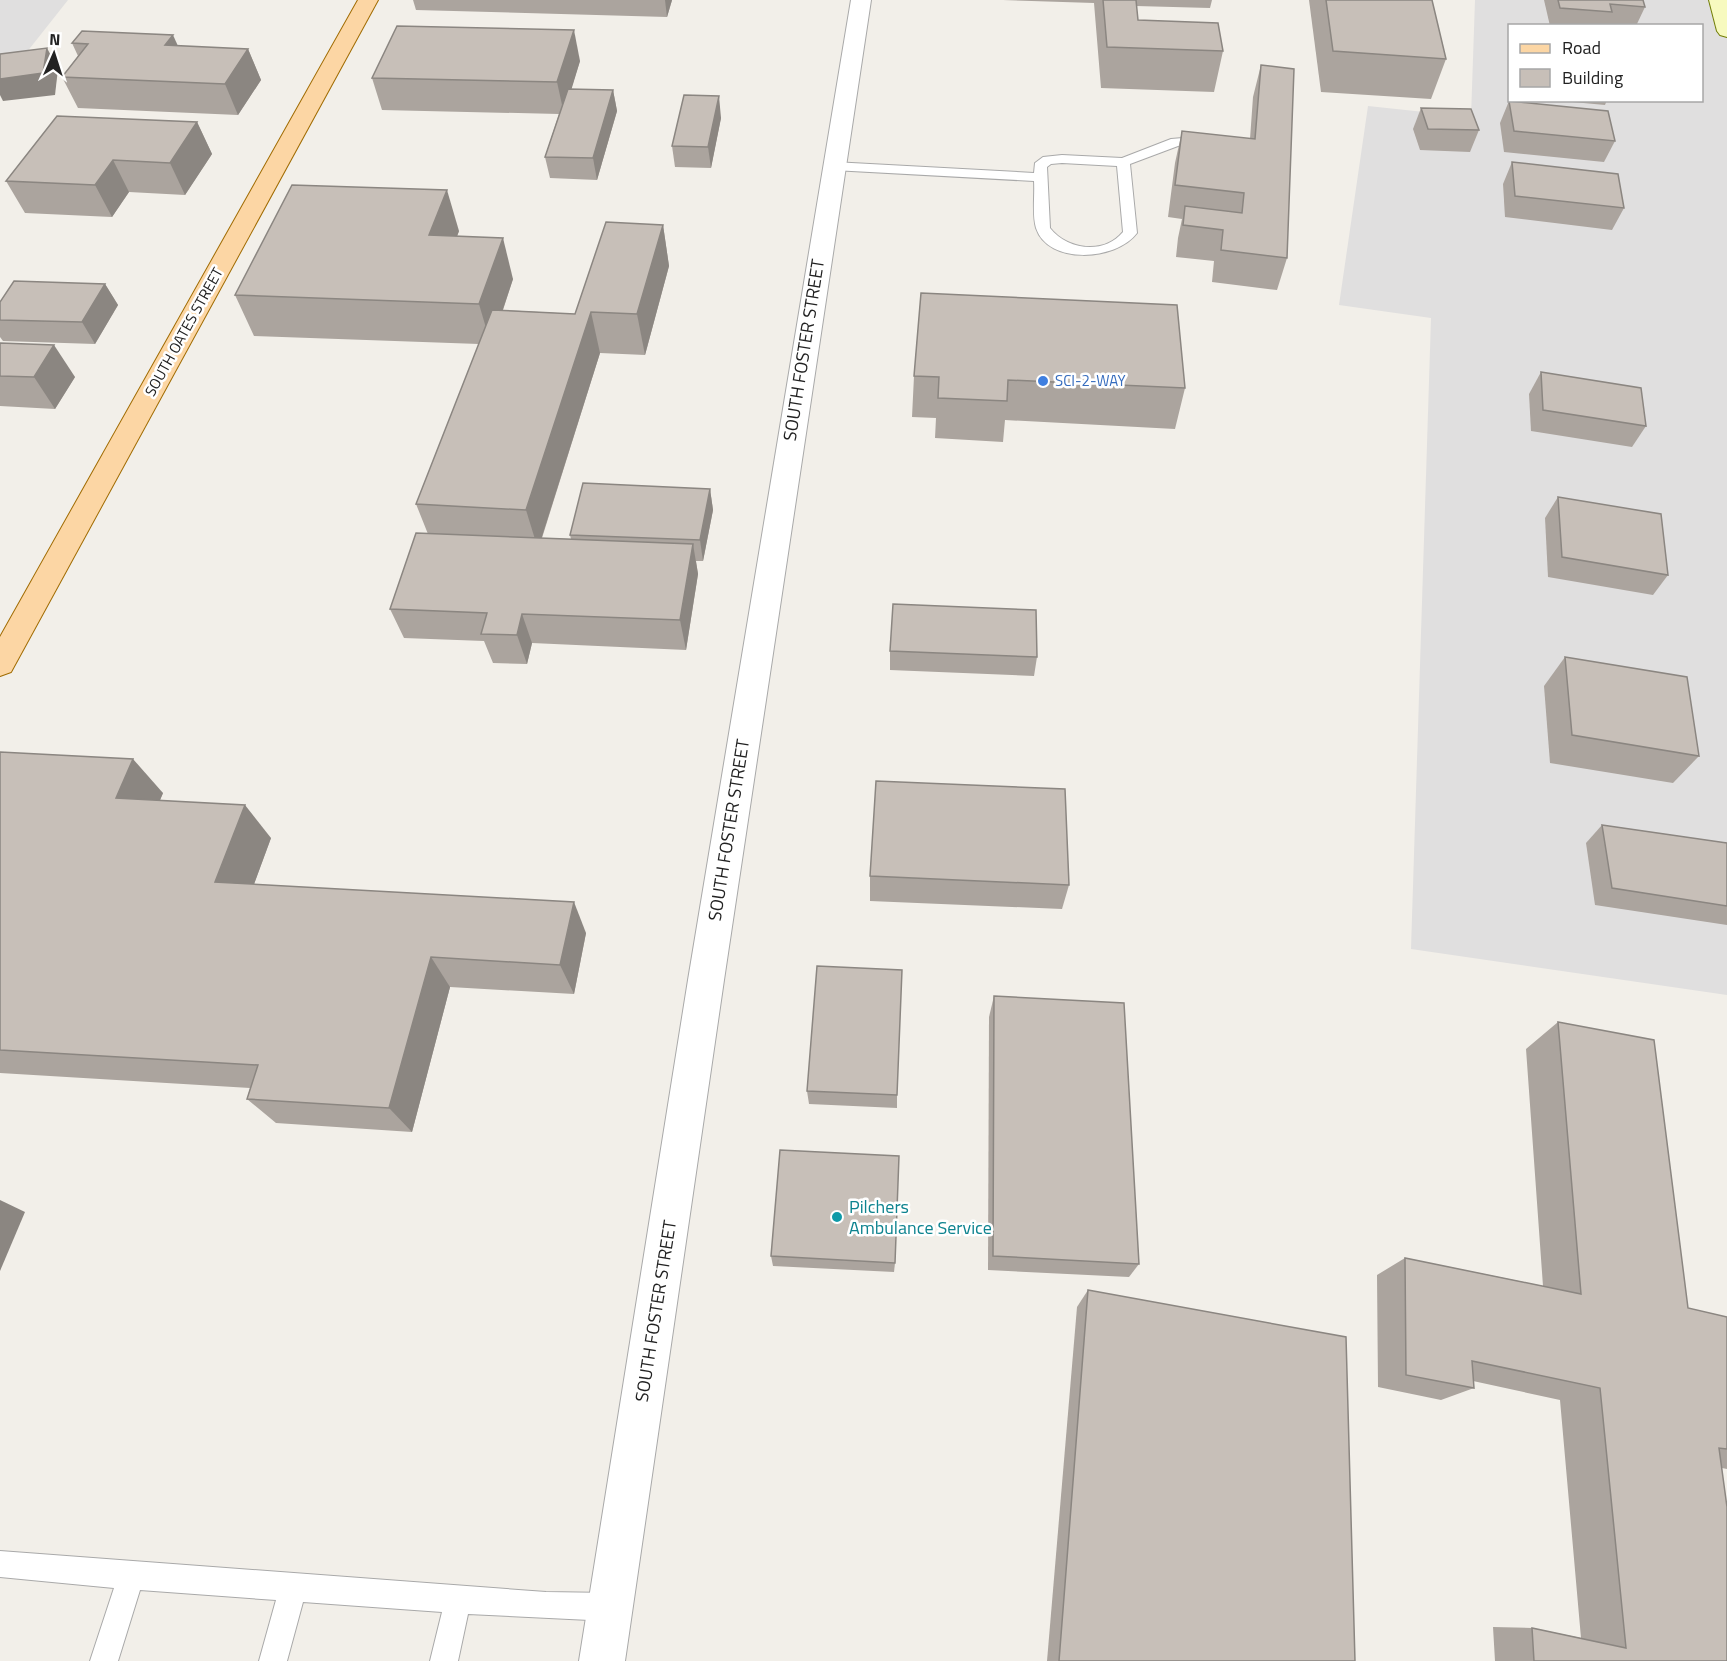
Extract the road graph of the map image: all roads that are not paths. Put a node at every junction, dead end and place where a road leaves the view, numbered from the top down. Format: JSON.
{"nodes":[{"id":1,"x":368,"y":0,"type":"edge"},
{"id":2,"x":861,"y":0,"type":"edge"},
{"id":3,"x":1719,"y":0,"type":"edge"},
{"id":4,"x":1727,"y":31,"type":"edge"},
{"id":5,"x":1221,"y":140,"type":"edge"},
{"id":6,"x":1123,"y":162,"type":"junction"},
{"id":7,"x":833,"y":166,"type":"junction"},
{"id":8,"x":1040,"y":177,"type":"junction"},
{"id":9,"x":0,"y":663,"type":"edge"},
{"id":10,"x":0,"y":1564,"type":"edge"},
{"id":11,"x":131,"y":1576,"type":"junction"},
{"id":12,"x":293,"y":1588,"type":"junction"},
{"id":13,"x":458,"y":1599,"type":"junction"},
{"id":14,"x":610,"y":1607,"type":"junction"},
{"id":15,"x":104,"y":1661,"type":"edge"},
{"id":16,"x":273,"y":1661,"type":"edge"},
{"id":17,"x":444,"y":1661,"type":"edge"},
{"id":18,"x":602,"y":1661,"type":"edge"}],
"edges":[{"from":1,"to":9,"type":"main road","name":"SOUTH OATES STREET"},
{"from":2,"to":7,"type":"street","name":"SOUTH FOSTER STREET"},
{"from":3,"to":4,"type":"street"},
{"from":5,"to":6,"type":"lane"},
{"from":6,"to":8,"type":"lane"},
{"from":6,"to":8,"type":"lane"},
{"from":7,"to":8,"type":"lane"},
{"from":7,"to":14,"type":"street","name":"SOUTH FOSTER STREET"},
{"from":10,"to":11,"type":"lane"},
{"from":11,"to":12,"type":"lane"},
{"from":11,"to":15,"type":"lane"},
{"from":12,"to":13,"type":"lane"},
{"from":12,"to":16,"type":"lane"},
{"from":13,"to":14,"type":"lane"},
{"from":13,"to":17,"type":"lane"},
{"from":14,"to":18,"type":"street","name":"SOUTH FOSTER STREET"}]}
